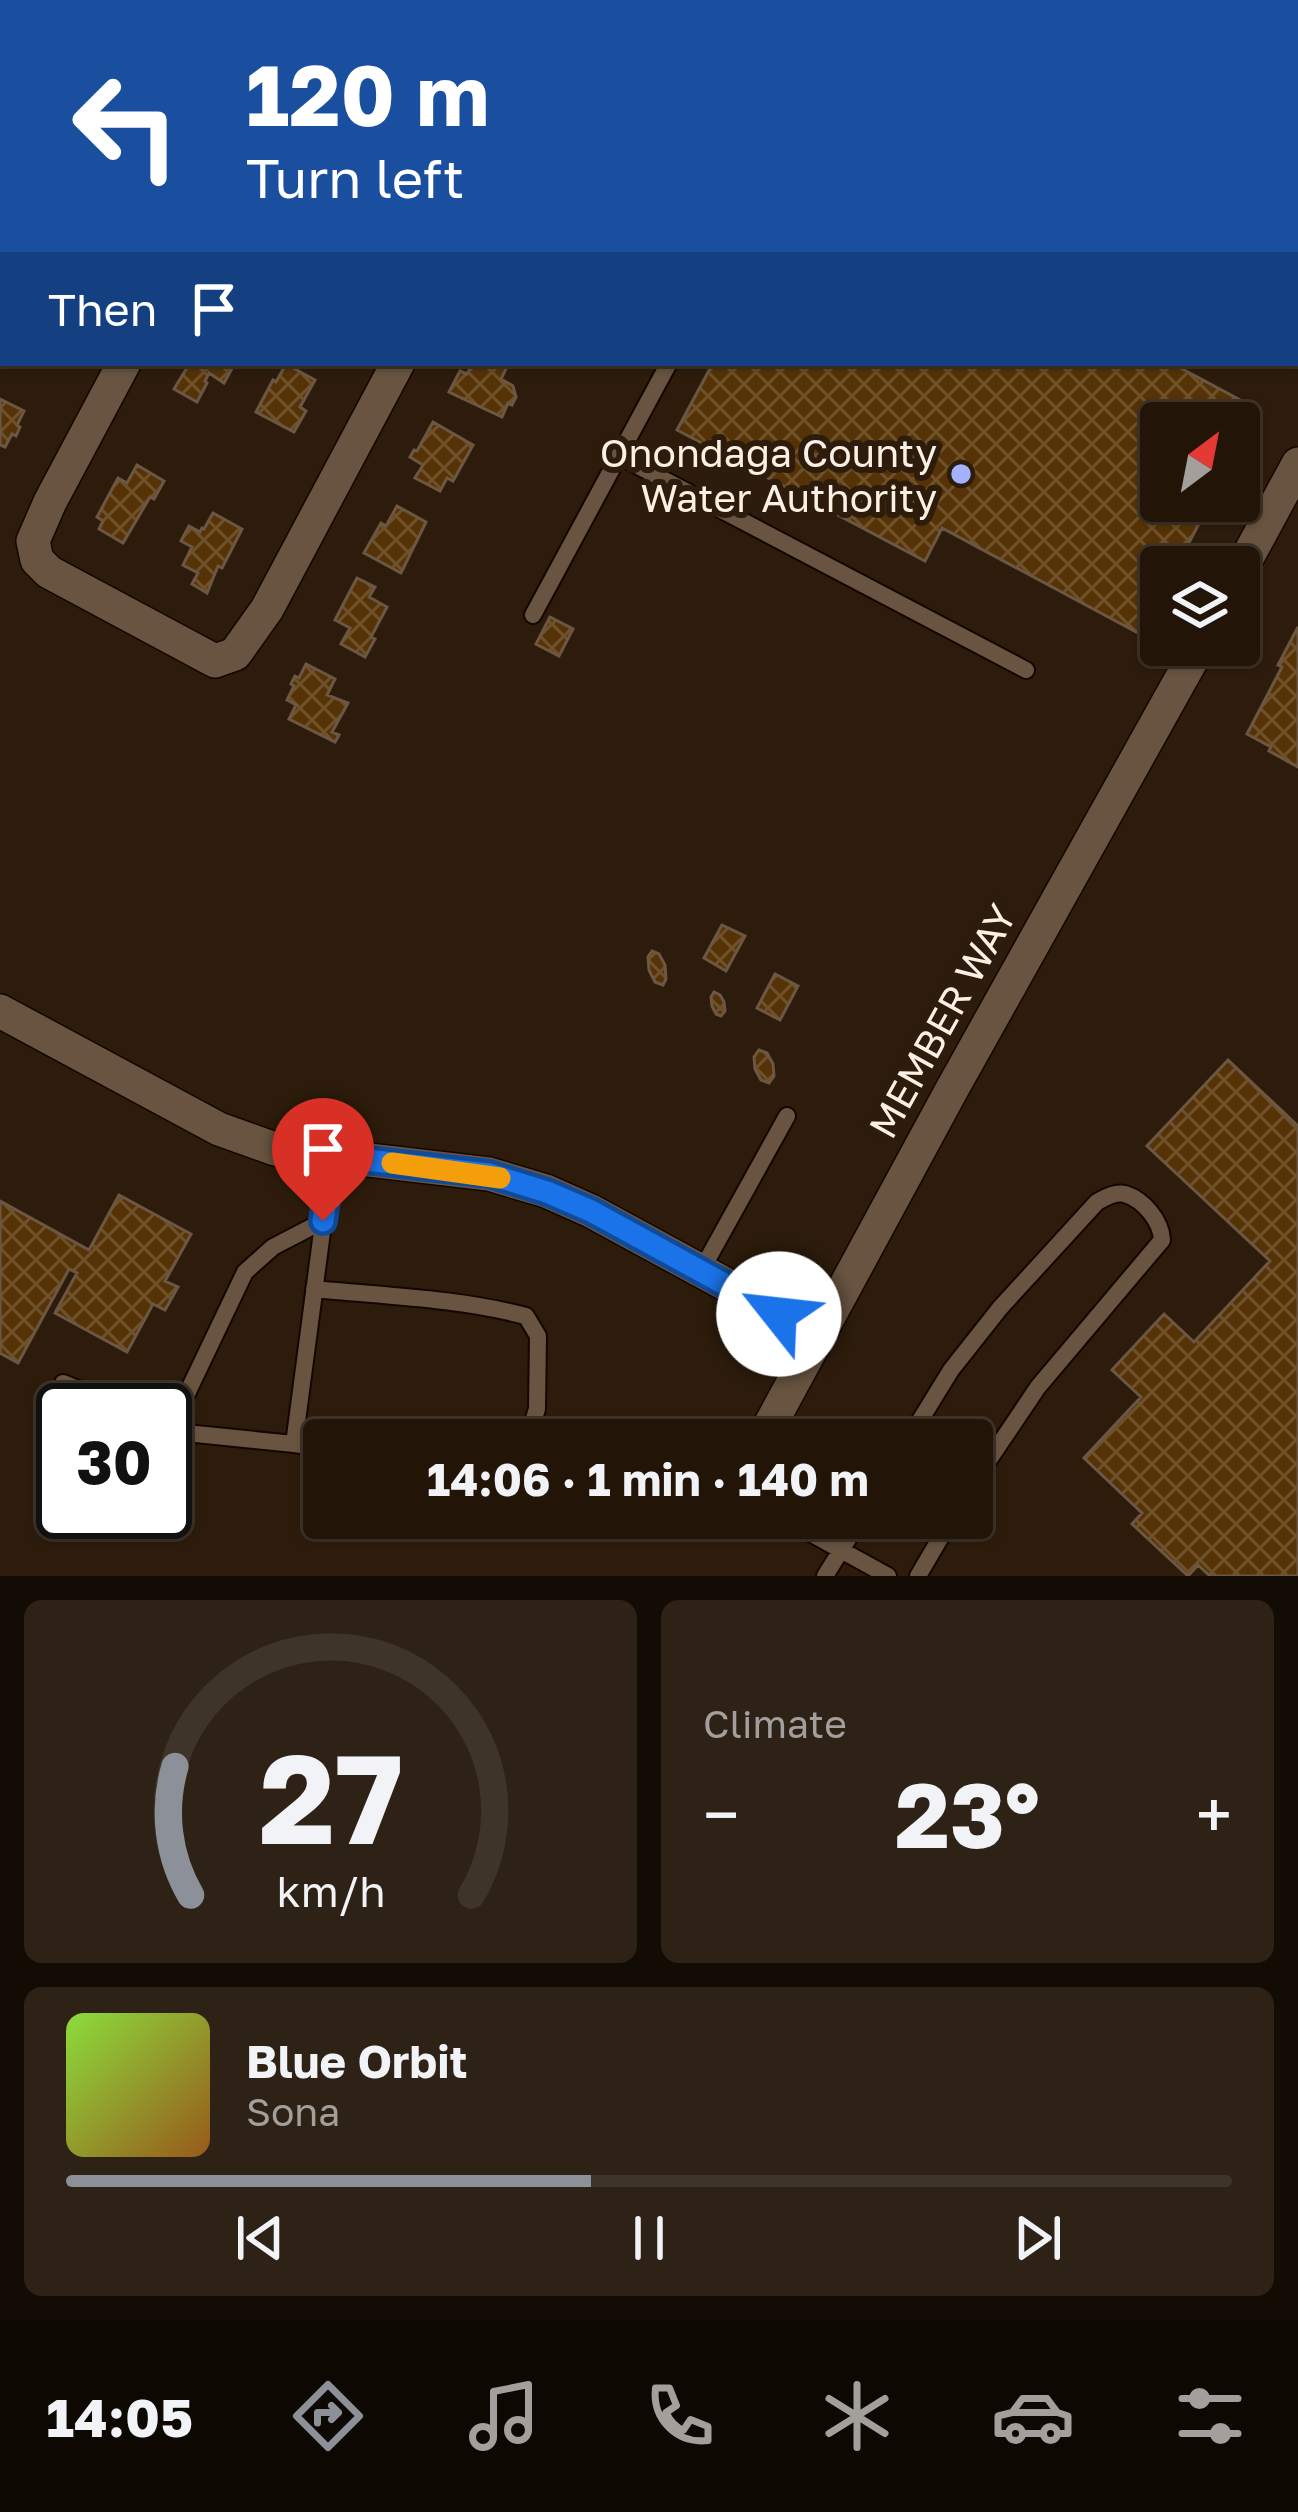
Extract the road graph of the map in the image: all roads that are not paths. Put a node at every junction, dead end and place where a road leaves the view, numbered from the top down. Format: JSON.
{"nodes":[{"id":1,"x":122,"y":366,"type":"edge"},
{"id":2,"x":396,"y":366,"type":"edge"},
{"id":3,"x":666,"y":366,"type":"edge"},
{"id":4,"x":619,"y":455,"type":"junction"},
{"id":5,"x":1298,"y":464,"type":"edge"},
{"id":6,"x":1254,"y":546,"type":"edge"},
{"id":7,"x":533,"y":615,"type":"dead end"},
{"id":8,"x":1188,"y":666,"type":"edge"},
{"id":9,"x":1026,"y":670,"type":"dead end"},
{"id":10,"x":0,"y":1010,"type":"edge"},
{"id":11,"x":788,"y":1115,"type":"dead end"},
{"id":12,"x":332,"y":1156,"type":"junction"},
{"id":13,"x":323,"y":1221,"type":"junction"},
{"id":14,"x":701,"y":1271,"type":"junction"},
{"id":15,"x":314,"y":1289,"type":"junction"},
{"id":16,"x":819,"y":1336,"type":"junction"},
{"id":17,"x":189,"y":1383,"type":"edge"},
{"id":18,"x":534,"y":1419,"type":"edge"},
{"id":19,"x":773,"y":1419,"type":"edge"},
{"id":20,"x":921,"y":1419,"type":"edge"},
{"id":21,"x":192,"y":1434,"type":"edge"},
{"id":22,"x":294,"y":1444,"type":"junction"},
{"id":23,"x":303,"y":1445,"type":"edge"},
{"id":24,"x":993,"y":1453,"type":"edge"},
{"id":25,"x":821,"y":1539,"type":"edge"},
{"id":26,"x":848,"y":1539,"type":"edge"},
{"id":27,"x":940,"y":1539,"type":"edge"},
{"id":28,"x":841,"y":1550,"type":"junction"},
{"id":29,"x":825,"y":1576,"type":"edge"},
{"id":30,"x":888,"y":1576,"type":"edge"},
{"id":31,"x":918,"y":1576,"type":"edge"}],
"edges":[{"from":1,"to":2,"type":"street"},
{"from":3,"to":4,"type":"lane"},
{"from":4,"to":7,"type":"lane"},
{"from":4,"to":9,"type":"lane"},
{"from":5,"to":6,"type":"street"},
{"from":8,"to":16,"type":"street","name":"MEMBER WAY"},
{"from":10,"to":12,"type":"street"},
{"from":11,"to":14,"type":"lane"},
{"from":12,"to":13,"type":"lane"},
{"from":12,"to":14,"type":"street"},
{"from":13,"to":15,"type":"lane"},
{"from":13,"to":17,"type":"lane"},
{"from":14,"to":16,"type":"street"},
{"from":15,"to":18,"type":"lane"},
{"from":15,"to":22,"type":"lane"},
{"from":16,"to":19,"type":"street","name":"MEMBER WAY"},
{"from":20,"to":24,"type":"lane"},
{"from":21,"to":22,"type":"lane"},
{"from":22,"to":23,"type":"lane"},
{"from":25,"to":28,"type":"lane"},
{"from":26,"to":28,"type":"lane"},
{"from":27,"to":31,"type":"lane"},
{"from":28,"to":29,"type":"lane"},
{"from":28,"to":30,"type":"lane"}]}
